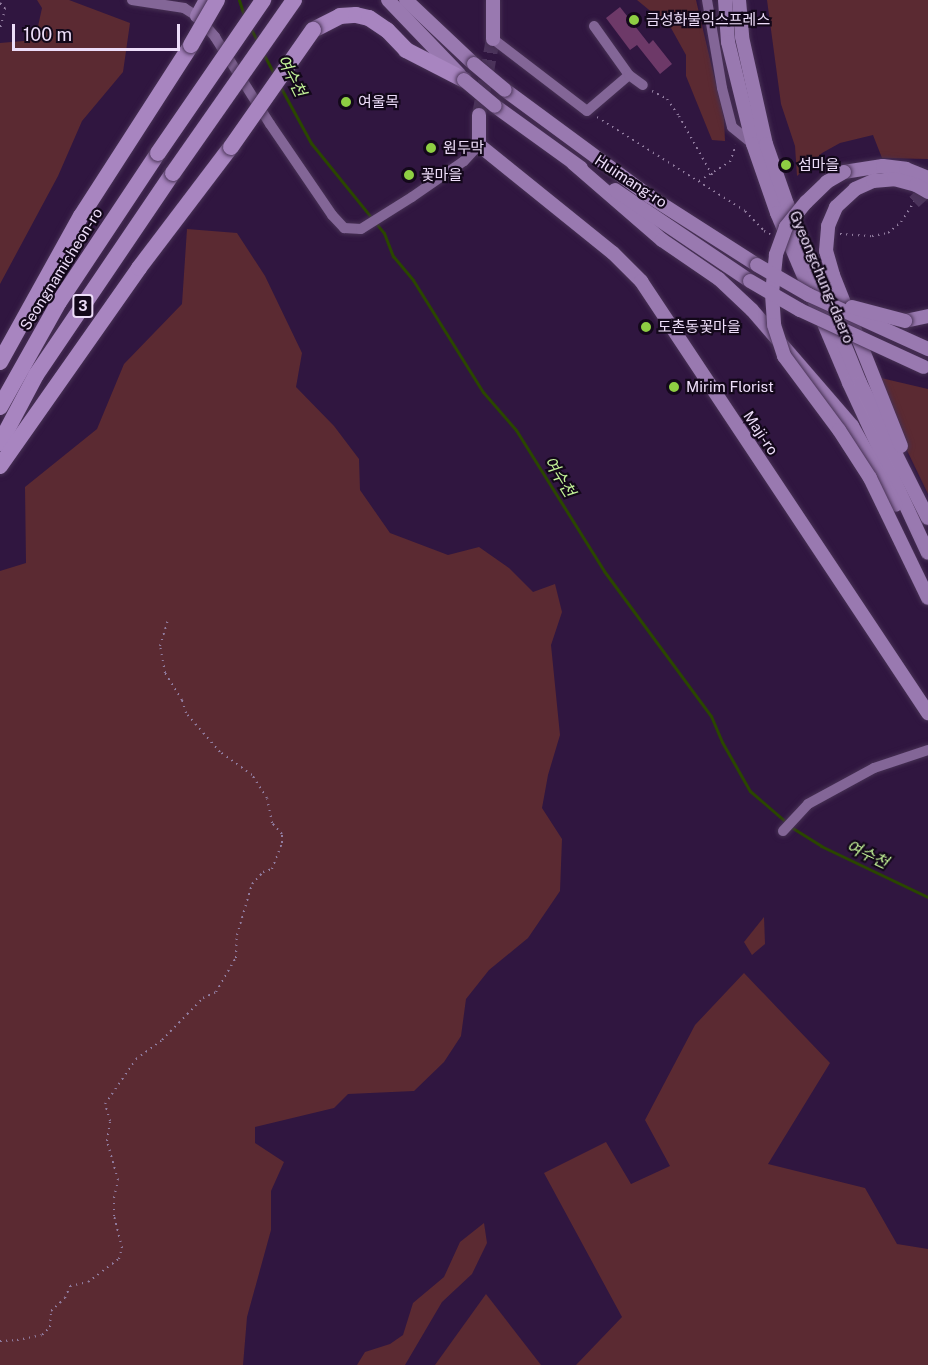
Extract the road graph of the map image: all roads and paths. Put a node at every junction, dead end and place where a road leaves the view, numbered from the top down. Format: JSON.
{"nodes":[{"id":1,"x":132,"y":0,"type":"edge"},
{"id":2,"x":206,"y":0,"type":"edge"},
{"id":3,"x":217,"y":0,"type":"edge"},
{"id":4,"x":263,"y":0,"type":"edge"},
{"id":5,"x":294,"y":0,"type":"edge"},
{"id":6,"x":388,"y":0,"type":"edge"},
{"id":7,"x":406,"y":0,"type":"edge"},
{"id":8,"x":493,"y":0,"type":"edge"},
{"id":9,"x":707,"y":0,"type":"edge"},
{"id":10,"x":726,"y":0,"type":"edge"},
{"id":11,"x":739,"y":0,"type":"edge"},
{"id":12,"x":0,"y":3,"type":"edge"},
{"id":13,"x":197,"y":16,"type":"junction"},
{"id":14,"x":594,"y":26,"type":"dead end"},
{"id":15,"x":0,"y":29,"type":"edge"},
{"id":16,"x":493,"y":39,"type":"joint"},
{"id":17,"x":629,"y":75,"type":"junction"},
{"id":18,"x":464,"y":80,"type":"junction"},
{"id":19,"x":643,"y":85,"type":"joint"},
{"id":20,"x":587,"y":111,"type":"junction"},
{"id":21,"x":479,"y":115,"type":"tunnel mouth"},
{"id":22,"x":732,"y":127,"type":"junction"},
{"id":23,"x":753,"y":144,"type":"junction"},
{"id":24,"x":479,"y":145,"type":"junction"},
{"id":25,"x":573,"y":163,"type":"junction"},
{"id":26,"x":712,"y":175,"type":"junction"},
{"id":27,"x":928,"y":178,"type":"edge"},
{"id":28,"x":699,"y":181,"type":"junction"},
{"id":29,"x":928,"y":192,"type":"edge"},
{"id":30,"x":914,"y":202,"type":"tunnel mouth"},
{"id":31,"x":838,"y":233,"type":"dead end"},
{"id":32,"x":771,"y":234,"type":"dead end"},
{"id":33,"x":809,"y":295,"type":"junction"},
{"id":34,"x":928,"y":316,"type":"edge"},
{"id":35,"x":928,"y":349,"type":"edge"},
{"id":36,"x":0,"y":362,"type":"edge"},
{"id":37,"x":926,"y":368,"type":"edge"},
{"id":38,"x":0,"y":406,"type":"edge"},
{"id":39,"x":0,"y":443,"type":"edge"},
{"id":40,"x":0,"y":466,"type":"edge"},
{"id":41,"x":928,"y":517,"type":"edge"},
{"id":42,"x":928,"y":553,"type":"edge"},
{"id":43,"x":928,"y":563,"type":"edge"},
{"id":44,"x":928,"y":598,"type":"edge"},
{"id":45,"x":168,"y":619,"type":"dead end"},
{"id":46,"x":928,"y":713,"type":"edge"},
{"id":47,"x":928,"y":750,"type":"edge"},
{"id":48,"x":784,"y":829,"type":"dead end"},
{"id":49,"x":0,"y":1341,"type":"edge"}],
"edges":[{"from":1,"to":13,"type":"street"},
{"from":2,"to":13,"type":"main road"},
{"from":3,"to":36,"type":"highway","bridge":true},
{"from":4,"to":38,"type":"highway","name":"Seongnamicheon-ro","number":"3","bridge":true},
{"from":5,"to":39,"type":"highway","number":"3","bridge":true},
{"from":6,"to":18,"type":"main road"},
{"from":7,"to":33,"type":"main road","name":"Huimang-ro","bridge":true},
{"from":8,"to":16,"type":"main road"},
{"from":9,"to":22,"type":"street"},
{"from":10,"to":23,"type":"main road","name":"Gyeongchung-daero"},
{"from":11,"to":41,"type":"main road","name":"Gyeongchung-daero"},
{"from":12,"to":15,"type":"path"},
{"from":13,"to":24,"type":"street"},
{"from":14,"to":17,"type":"street"},
{"from":16,"to":20,"type":"street"},
{"from":17,"to":19,"type":"street"},
{"from":17,"to":20,"type":"street"},
{"from":18,"to":25,"type":"main road","name":"Huimang-ro","bridge":true},
{"from":18,"to":40,"type":"highway","bridge":true},
{"from":19,"to":26,"type":"path"},
{"from":20,"to":28,"type":"path"},
{"from":21,"to":24,"type":"main road"},
{"from":22,"to":23,"type":"street"},
{"from":22,"to":26,"type":"path"},
{"from":23,"to":42,"type":"main road","name":"Gyeongchung-daero"},
{"from":24,"to":46,"type":"main road","name":"Maji-ro"},
{"from":25,"to":37,"type":"main road","name":"Huimang-ro","bridge":true},
{"from":25,"to":43,"type":"main road"},
{"from":26,"to":28,"type":"path"},
{"from":27,"to":44,"type":"main road","bridge":true},
{"from":28,"to":32,"type":"path"},
{"from":29,"to":41,"type":"main road"},
{"from":30,"to":31,"type":"path"},
{"from":33,"to":34,"type":"main road","bridge":true},
{"from":33,"to":35,"type":"main road","bridge":true},
{"from":45,"to":49,"type":"path"},
{"from":47,"to":48,"type":"street"}]}
